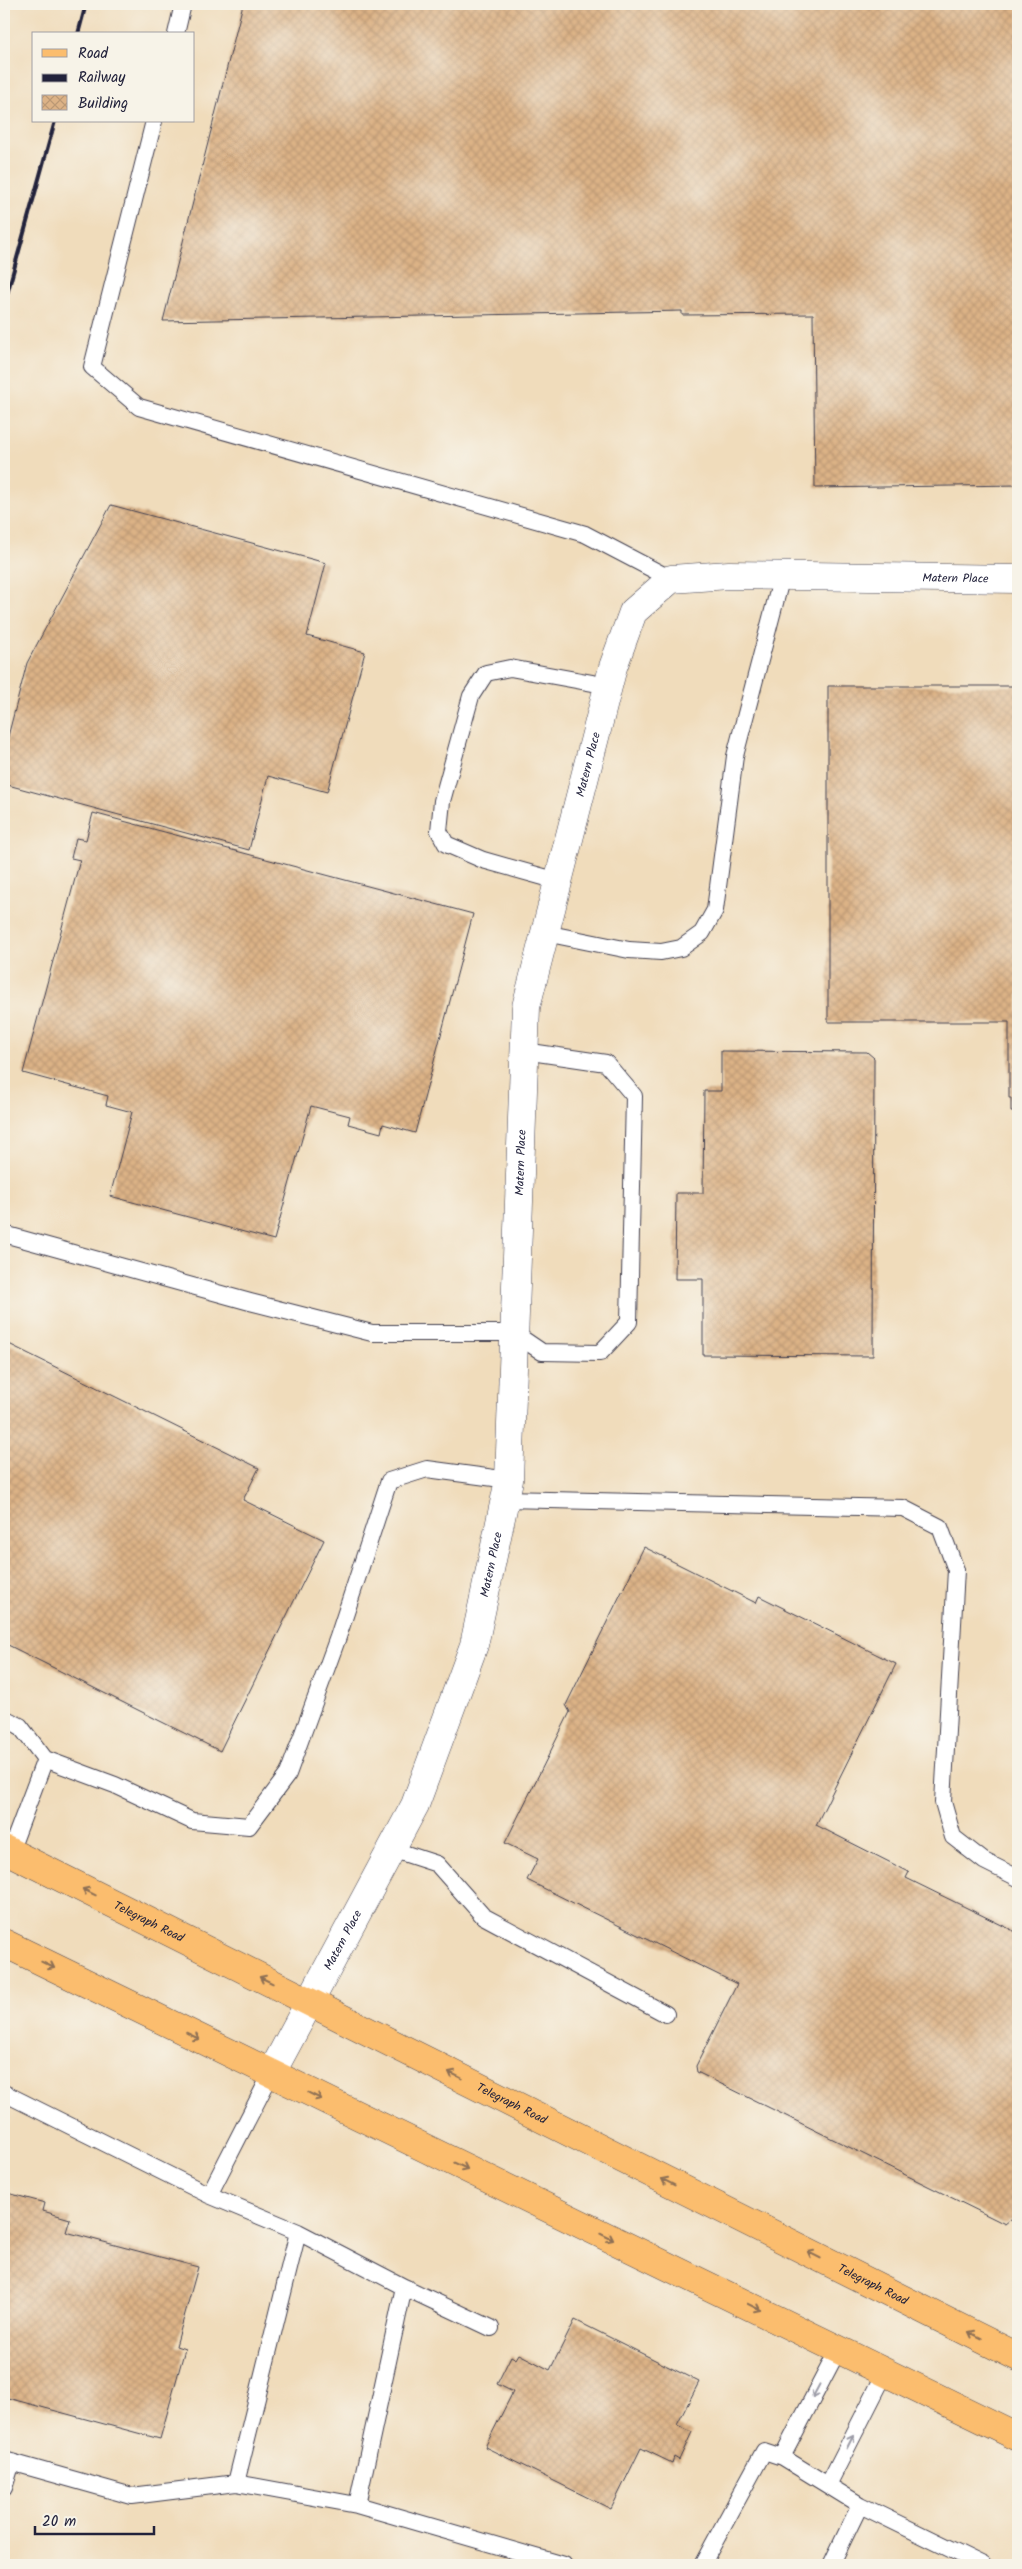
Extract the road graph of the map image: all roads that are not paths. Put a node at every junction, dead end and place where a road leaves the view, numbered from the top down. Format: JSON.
{"nodes":[{"id":1,"x":183,"y":4,"type":"edge"},
{"id":2,"x":176,"y":32,"type":"edge"},
{"id":3,"x":154,"y":122,"type":"edge"},
{"id":4,"x":782,"y":576,"type":"junction"},
{"id":5,"x":671,"y":579,"type":"junction"},
{"id":6,"x":1018,"y":579,"type":"edge"},
{"id":7,"x":608,"y":686,"type":"junction"},
{"id":8,"x":558,"y":881,"type":"junction"},
{"id":9,"x":545,"y":933,"type":"junction"},
{"id":10,"x":524,"y":1051,"type":"junction"},
{"id":11,"x":4,"y":1234,"type":"edge"},
{"id":12,"x":514,"y":1333,"type":"junction"},
{"id":13,"x":507,"y":1489,"type":"junction"},
{"id":14,"x":4,"y":1718,"type":"edge"},
{"id":15,"x":45,"y":1758,"type":"junction"},
{"id":16,"x":391,"y":1849,"type":"junction"},
{"id":17,"x":7,"y":1850,"type":"edge"},
{"id":18,"x":1018,"y":1878,"type":"edge"},
{"id":19,"x":4,"y":1943,"type":"edge"},
{"id":20,"x":310,"y":2001,"type":"junction"},
{"id":21,"x":666,"y":2014,"type":"dead end"},
{"id":22,"x":271,"y":2074,"type":"junction"},
{"id":23,"x":4,"y":2093,"type":"edge"},
{"id":24,"x":209,"y":2195,"type":"junction"},
{"id":25,"x":298,"y":2232,"type":"junction"},
{"id":26,"x":404,"y":2287,"type":"junction"},
{"id":27,"x":491,"y":2328,"type":"dead end"},
{"id":28,"x":839,"y":2348,"type":"junction"},
{"id":29,"x":1018,"y":2357,"type":"edge"},
{"id":30,"x":885,"y":2373,"type":"junction"},
{"id":31,"x":1018,"y":2438,"type":"edge"},
{"id":32,"x":782,"y":2457,"type":"junction"},
{"id":33,"x":8,"y":2461,"type":"edge"},
{"id":34,"x":236,"y":2483,"type":"junction"},
{"id":35,"x":828,"y":2485,"type":"junction"},
{"id":36,"x":4,"y":2488,"type":"edge"},
{"id":37,"x":357,"y":2506,"type":"junction"},
{"id":38,"x":860,"y":2506,"type":"junction"},
{"id":39,"x":564,"y":2565,"type":"edge"},
{"id":40,"x":702,"y":2565,"type":"edge"},
{"id":41,"x":831,"y":2565,"type":"edge"},
{"id":42,"x":983,"y":2565,"type":"edge"}],
"edges":[{"from":1,"to":2,"type":"lane"},
{"from":3,"to":5,"type":"lane"},
{"from":4,"to":5,"type":"street","name":"Matern Place"},
{"from":4,"to":6,"type":"street","name":"Matern Place"},
{"from":4,"to":9,"type":"lane"},
{"from":5,"to":7,"type":"street","name":"Matern Place"},
{"from":7,"to":8,"type":"street","name":"Matern Place"},
{"from":7,"to":8,"type":"lane"},
{"from":8,"to":9,"type":"street","name":"Matern Place"},
{"from":9,"to":10,"type":"street","name":"Matern Place"},
{"from":10,"to":12,"type":"street","name":"Matern Place"},
{"from":10,"to":12,"type":"lane"},
{"from":11,"to":12,"type":"lane"},
{"from":12,"to":13,"type":"street","name":"Matern Place"},
{"from":13,"to":15,"type":"lane"},
{"from":13,"to":16,"type":"street","name":"Matern Place"},
{"from":13,"to":18,"type":"lane"},
{"from":14,"to":15,"type":"lane"},
{"from":15,"to":17,"type":"lane"},
{"from":16,"to":20,"type":"street","name":"Matern Place"},
{"from":16,"to":21,"type":"lane"},
{"from":20,"to":17,"type":"main road","name":"Telegraph Road","one_way":true},
{"from":19,"to":22,"type":"main road","one_way":true},
{"from":20,"to":22,"type":"street","name":"Matern Place"},
{"from":29,"to":20,"type":"main road","name":"Telegraph Road","one_way":true},
{"from":22,"to":24,"type":"lane"},
{"from":22,"to":28,"type":"main road","one_way":true},
{"from":23,"to":24,"type":"lane"},
{"from":24,"to":25,"type":"lane"},
{"from":25,"to":26,"type":"lane"},
{"from":25,"to":34,"type":"lane"},
{"from":26,"to":27,"type":"lane"},
{"from":26,"to":37,"type":"lane"},
{"from":28,"to":30,"type":"main road"},
{"from":28,"to":32,"type":"lane","one_way":true},
{"from":30,"to":31,"type":"main road"},
{"from":35,"to":30,"type":"lane","one_way":true},
{"from":32,"to":35,"type":"lane"},
{"from":32,"to":40,"type":"lane"},
{"from":33,"to":34,"type":"lane"},
{"from":33,"to":36,"type":"lane"},
{"from":34,"to":37,"type":"lane"},
{"from":35,"to":38,"type":"lane"},
{"from":37,"to":39,"type":"lane"},
{"from":38,"to":41,"type":"lane"},
{"from":38,"to":42,"type":"lane"}]}
